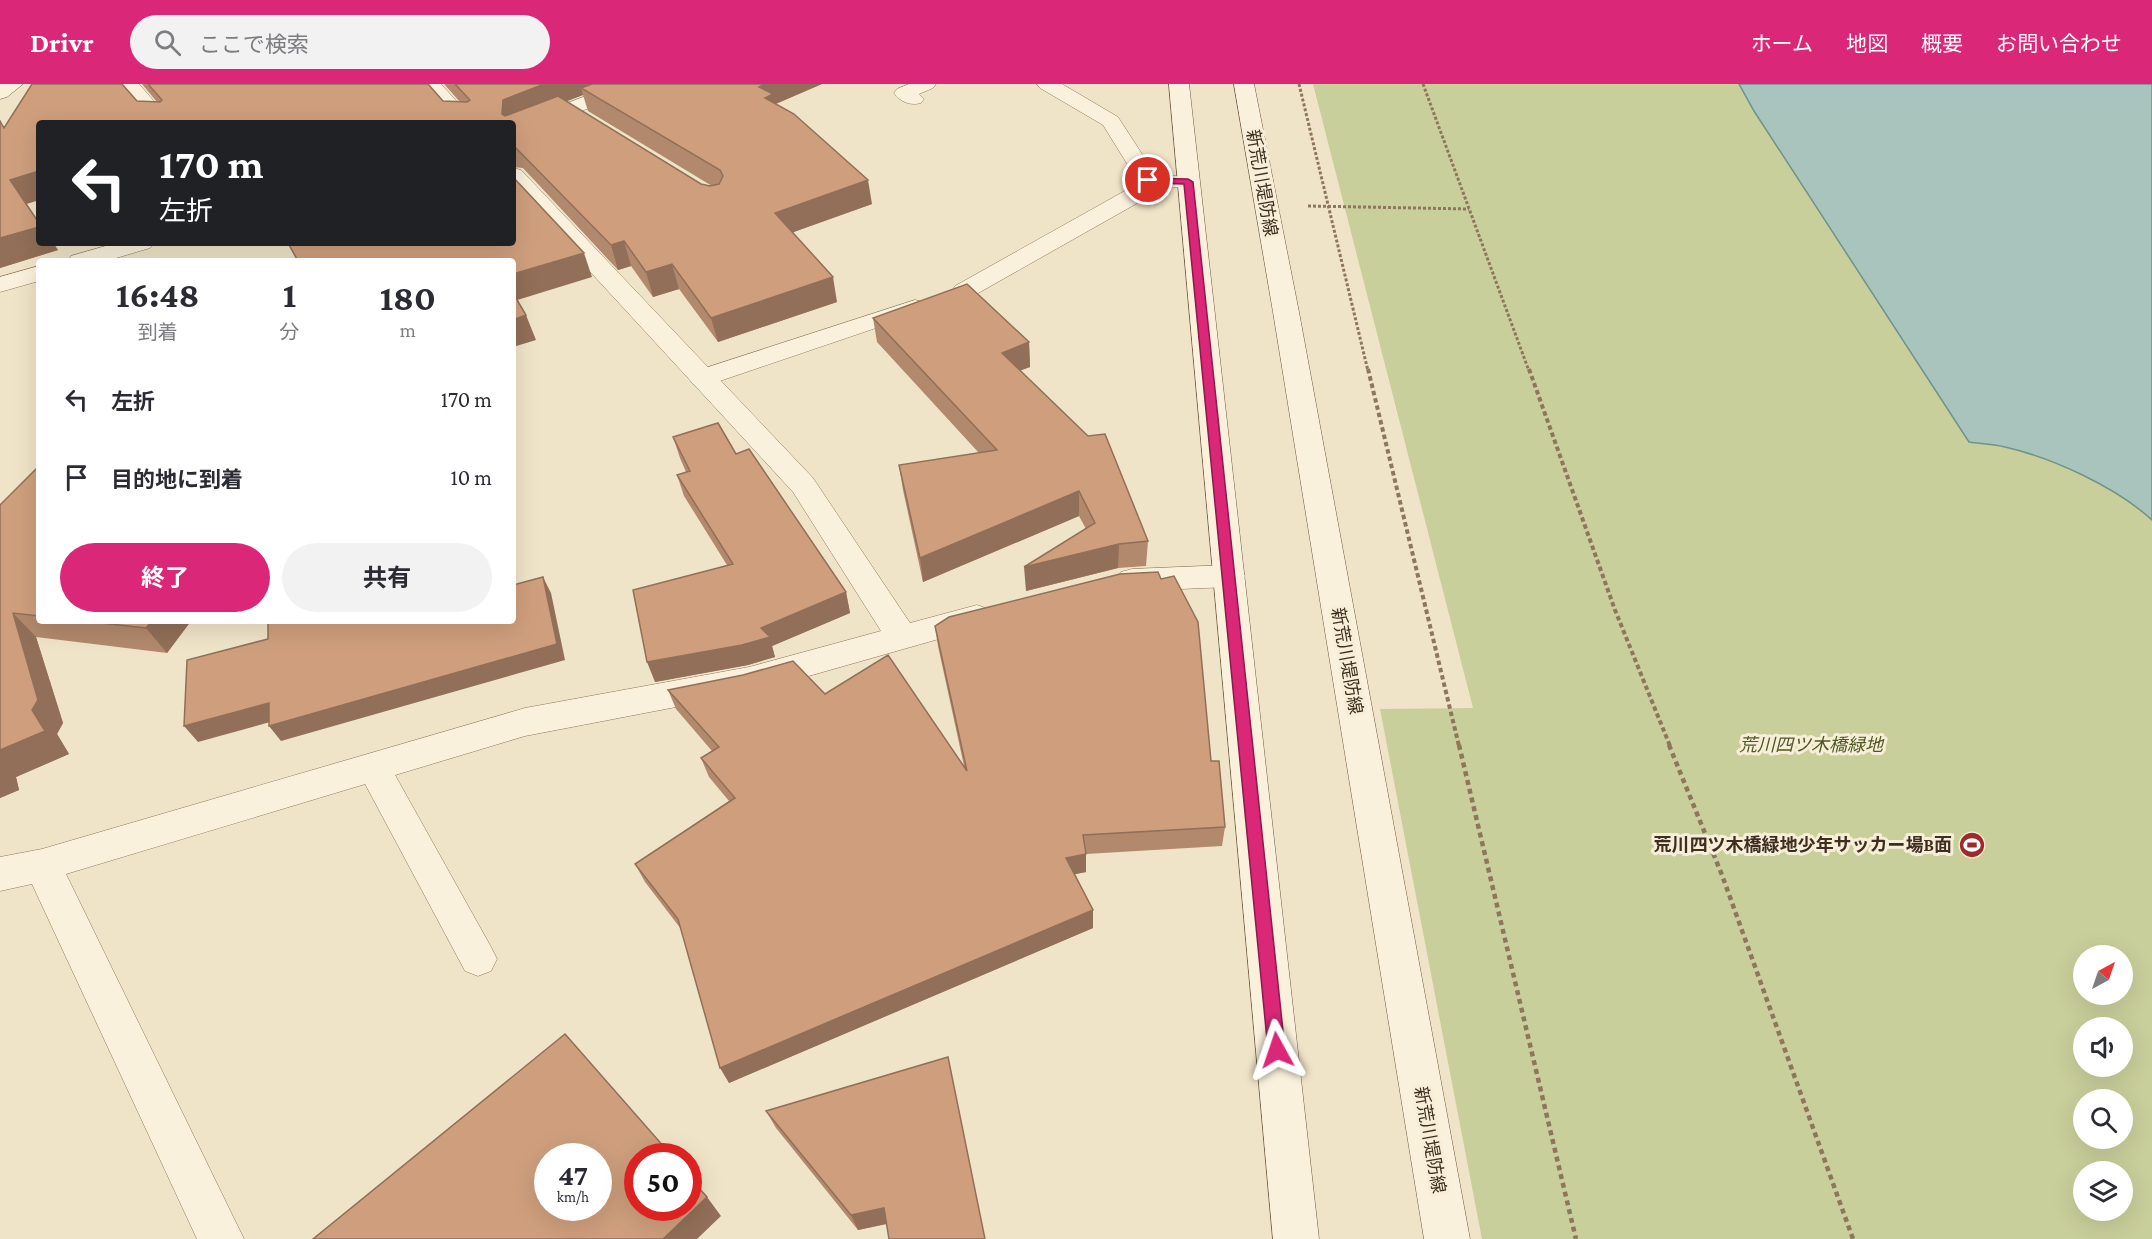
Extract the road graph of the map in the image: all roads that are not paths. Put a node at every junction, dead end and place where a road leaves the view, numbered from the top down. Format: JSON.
{"nodes":[{"id":1,"x":13,"y":84,"type":"edge"},
{"id":2,"x":129,"y":84,"type":"edge"},
{"id":3,"x":430,"y":84,"type":"edge"},
{"id":4,"x":635,"y":84,"type":"edge"},
{"id":5,"x":1047,"y":84,"type":"edge"},
{"id":6,"x":1179,"y":84,"type":"edge"},
{"id":7,"x":1244,"y":84,"type":"edge"},
{"id":8,"x":0,"y":93,"type":"edge"},
{"id":9,"x":568,"y":110,"type":"junction"},
{"id":10,"x":161,"y":120,"type":"edge"},
{"id":11,"x":462,"y":120,"type":"edge"},
{"id":12,"x":587,"y":122,"type":"edge"},
{"id":13,"x":516,"y":130,"type":"edge"},
{"id":14,"x":516,"y":179,"type":"edge"},
{"id":15,"x":1173,"y":182,"type":"junction"},
{"id":16,"x":132,"y":246,"type":"edge"},
{"id":17,"x":91,"y":258,"type":"edge"},
{"id":18,"x":36,"y":274,"type":"edge"},
{"id":19,"x":0,"y":285,"type":"edge"},
{"id":20,"x":964,"y":291,"type":"joint"},
{"id":21,"x":702,"y":378,"type":"junction"},
{"id":22,"x":1229,"y":576,"type":"junction"},
{"id":23,"x":1107,"y":584,"type":"edge"},
{"id":24,"x":1004,"y":610,"type":"edge"},
{"id":25,"x":901,"y":636,"type":"junction"},
{"id":26,"x":373,"y":767,"type":"junction"},
{"id":27,"x":42,"y":865,"type":"junction"},
{"id":28,"x":0,"y":874,"type":"edge"},
{"id":29,"x":478,"y":959,"type":"dead end"},
{"id":30,"x":221,"y":1239,"type":"edge"},
{"id":31,"x":1296,"y":1239,"type":"edge"},
{"id":32,"x":1447,"y":1239,"type":"edge"}],
"edges":[{"from":1,"to":8,"type":"street"},
{"from":2,"to":10,"type":"lane"},
{"from":3,"to":11,"type":"street"},
{"from":4,"to":9,"type":"street"},
{"from":5,"to":15,"type":"street"},
{"from":6,"to":15,"type":"street"},
{"from":7,"to":32,"type":"street","name":"新荒川堤防線"},
{"from":9,"to":12,"type":"lane"},
{"from":9,"to":13,"type":"street"},
{"from":14,"to":21,"type":"street"},
{"from":15,"to":20,"type":"street"},
{"from":15,"to":22,"type":"street"},
{"from":16,"to":17,"type":"street"},
{"from":18,"to":19,"type":"street"},
{"from":20,"to":21,"type":"lane"},
{"from":21,"to":25,"type":"street"},
{"from":22,"to":23,"type":"street"},
{"from":22,"to":31,"type":"street"},
{"from":24,"to":25,"type":"street"},
{"from":25,"to":26,"type":"street"},
{"from":26,"to":27,"type":"street"},
{"from":26,"to":29,"type":"lane"},
{"from":27,"to":28,"type":"street"},
{"from":27,"to":30,"type":"street"}]}
